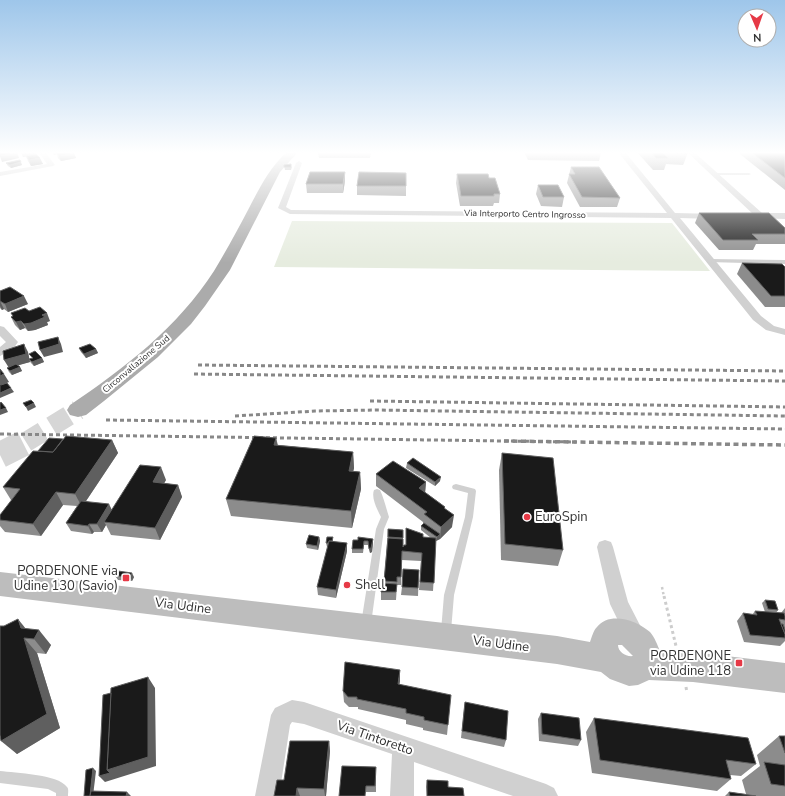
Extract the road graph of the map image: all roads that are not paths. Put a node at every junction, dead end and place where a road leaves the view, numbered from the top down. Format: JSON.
{"nodes":[{"id":1,"x":265,"y":189,"type":"edge"},
{"id":2,"x":287,"y":189,"type":"edge"},
{"id":3,"x":652,"y":189,"type":"edge"},
{"id":4,"x":731,"y":189,"type":"edge"},
{"id":5,"x":673,"y":215,"type":"junction"},
{"id":6,"x":720,"y":216,"type":"edge"},
{"id":7,"x":744,"y":216,"type":"edge"},
{"id":8,"x":760,"y":216,"type":"junction"},
{"id":9,"x":785,"y":216,"type":"edge"},
{"id":10,"x":710,"y":261,"type":"junction"},
{"id":11,"x":785,"y":262,"type":"edge"},
{"id":12,"x":0,"y":329,"type":"edge"},
{"id":13,"x":785,"y":332,"type":"edge"},
{"id":14,"x":0,"y":352,"type":"edge"},
{"id":15,"x":78,"y":410,"type":"tunnel mouth"},
{"id":16,"x":456,"y":487,"type":"dead end"},
{"id":17,"x":377,"y":492,"type":"dead end"},
{"id":18,"x":605,"y":547,"type":"dead end"},
{"id":19,"x":0,"y":584,"type":"edge"},
{"id":20,"x":618,"y":604,"type":"junction"},
{"id":21,"x":365,"y":628,"type":"junction"},
{"id":22,"x":446,"y":638,"type":"junction"},
{"id":23,"x":608,"y":646,"type":"junction"},
{"id":24,"x":642,"y":650,"type":"junction"},
{"id":25,"x":785,"y":678,"type":"edge"},
{"id":26,"x":403,"y":748,"type":"junction"},
{"id":27,"x":0,"y":777,"type":"edge"},
{"id":28,"x":62,"y":796,"type":"edge"},
{"id":29,"x":267,"y":796,"type":"edge"},
{"id":30,"x":402,"y":796,"type":"edge"},
{"id":31,"x":546,"y":796,"type":"edge"}],
"edges":[{"from":1,"to":15,"type":"main road","name":"Circonvallazione Sud"},
{"from":2,"to":5,"type":"street","name":"Via Interporto Centro Ingrosso"},
{"from":3,"to":5,"type":"street"},
{"from":4,"to":8,"type":"street"},
{"from":5,"to":6,"type":"street","name":"Via Interporto Centro Ingrosso"},
{"from":5,"to":10,"type":"street"},
{"from":7,"to":8,"type":"street"},
{"from":8,"to":9,"type":"street"},
{"from":10,"to":11,"type":"lane"},
{"from":10,"to":13,"type":"street"},
{"from":12,"to":14,"type":"street"},
{"from":16,"to":22,"type":"lane"},
{"from":17,"to":21,"type":"lane"},
{"from":18,"to":20,"type":"street"},
{"from":19,"to":21,"type":"main road","name":"Via Udine"},
{"from":20,"to":23,"type":"street"},
{"from":20,"to":24,"type":"street"},
{"from":21,"to":22,"type":"main road","name":"Via Udine"},
{"from":22,"to":23,"type":"main road","name":"Via Udine"},
{"from":23,"to":24,"type":"main road"},
{"from":24,"to":25,"type":"main road"},
{"from":26,"to":29,"type":"street","name":"Via Tintoretto"},
{"from":26,"to":30,"type":"street"},
{"from":26,"to":31,"type":"street","name":"Via Tintoretto"},
{"from":27,"to":28,"type":"lane"}]}
